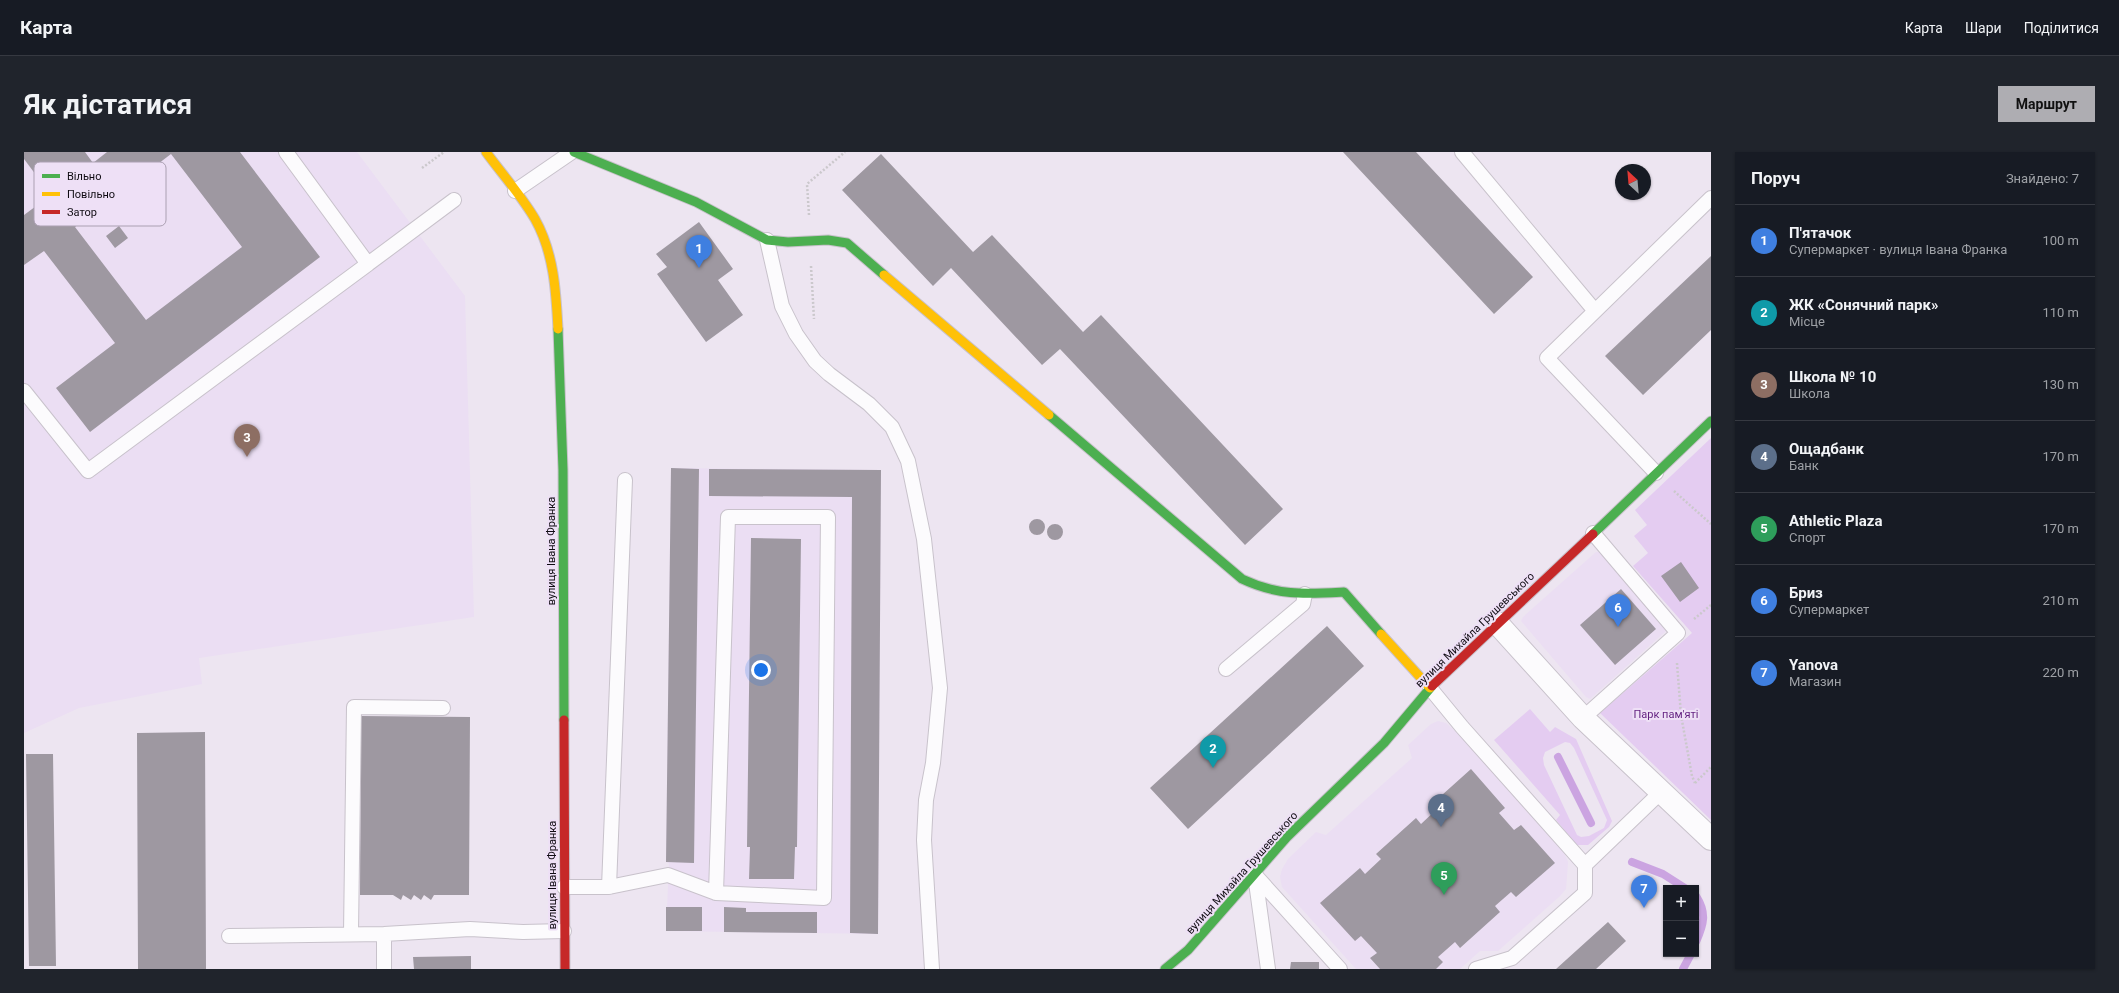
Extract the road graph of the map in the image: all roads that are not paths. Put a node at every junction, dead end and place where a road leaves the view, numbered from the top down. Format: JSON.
{"nodes":[{"id":1,"x":286,"y":152,"type":"edge"},
{"id":2,"x":486,"y":152,"type":"edge"},
{"id":3,"x":573,"y":152,"type":"edge"},
{"id":4,"x":1462,"y":152,"type":"edge"},
{"id":5,"x":515,"y":191,"type":"junction"},
{"id":6,"x":1711,"y":198,"type":"edge"},
{"id":7,"x":454,"y":200,"type":"dead end"},
{"id":8,"x":767,"y":240,"type":"junction"},
{"id":9,"x":368,"y":264,"type":"junction"},
{"id":10,"x":1596,"y":311,"type":"junction"},
{"id":11,"x":24,"y":391,"type":"edge"},
{"id":12,"x":1711,"y":421,"type":"edge"},
{"id":13,"x":1656,"y":473,"type":"junction"},
{"id":14,"x":625,"y":480,"type":"dead end"},
{"id":15,"x":1593,"y":533,"type":"junction"},
{"id":16,"x":1305,"y":594,"type":"junction"},
{"id":17,"x":1497,"y":624,"type":"junction"},
{"id":18,"x":1226,"y":669,"type":"dead end"},
{"id":19,"x":1430,"y":688,"type":"junction"},
{"id":20,"x":443,"y":708,"type":"dead end"},
{"id":21,"x":1583,"y":718,"type":"junction"},
{"id":22,"x":1661,"y":792,"type":"junction"},
{"id":23,"x":1711,"y":839,"type":"edge"},
{"id":24,"x":1585,"y":865,"type":"junction"},
{"id":25,"x":1255,"y":875,"type":"junction"},
{"id":26,"x":564,"y":887,"type":"junction"},
{"id":27,"x":609,"y":887,"type":"junction"},
{"id":28,"x":716,"y":893,"type":"junction"},
{"id":29,"x":564,"y":931,"type":"junction"},
{"id":30,"x":351,"y":933,"type":"junction"},
{"id":31,"x":384,"y":934,"type":"junction"},
{"id":32,"x":229,"y":936,"type":"dead end"},
{"id":33,"x":384,"y":969,"type":"edge"},
{"id":34,"x":565,"y":969,"type":"edge"},
{"id":35,"x":932,"y":969,"type":"edge"},
{"id":36,"x":1165,"y":969,"type":"edge"},
{"id":37,"x":1268,"y":969,"type":"edge"},
{"id":38,"x":1340,"y":969,"type":"edge"},
{"id":39,"x":1476,"y":969,"type":"edge"}],
"edges":[{"from":1,"to":9,"type":"lane"},
{"from":2,"to":5,"type":"street","name":"вулиця Івана Франка"},
{"from":3,"to":5,"type":"lane"},
{"from":3,"to":8,"type":"street"},
{"from":4,"to":10,"type":"lane"},
{"from":5,"to":26,"type":"street","name":"вулиця Івана Франка"},
{"from":6,"to":10,"type":"lane"},
{"from":7,"to":9,"type":"lane"},
{"from":8,"to":16,"type":"street"},
{"from":8,"to":35,"type":"lane"},
{"from":9,"to":11,"type":"lane"},
{"from":10,"to":13,"type":"lane"},
{"from":12,"to":13,"type":"street","name":"вулиця Михайла Грушевського"},
{"from":13,"to":15,"type":"street","name":"вулиця Михайла Грушевського"},
{"from":14,"to":27,"type":"lane"},
{"from":15,"to":17,"type":"street","name":"вулиця Михайла Грушевського"},
{"from":15,"to":21,"type":"lane"},
{"from":16,"to":18,"type":"lane"},
{"from":16,"to":19,"type":"street"},
{"from":17,"to":19,"type":"street","name":"вулиця Михайла Грушевського"},
{"from":17,"to":21,"type":"street"},
{"from":19,"to":24,"type":"lane"},
{"from":19,"to":25,"type":"street","name":"вулиця Михайла Грушевського"},
{"from":20,"to":30,"type":"lane"},
{"from":21,"to":22,"type":"street"},
{"from":22,"to":23,"type":"street"},
{"from":22,"to":24,"type":"lane"},
{"from":24,"to":39,"type":"lane"},
{"from":25,"to":36,"type":"street","name":"вулиця Михайла Грушевського"},
{"from":25,"to":37,"type":"lane"},
{"from":25,"to":38,"type":"lane"},
{"from":26,"to":27,"type":"lane"},
{"from":26,"to":29,"type":"street","name":"вулиця Івана Франка"},
{"from":27,"to":28,"type":"lane"},
{"from":28,"to":28,"type":"lane"},
{"from":29,"to":31,"type":"lane"},
{"from":29,"to":34,"type":"street","name":"вулиця Івана Франка"},
{"from":30,"to":31,"type":"lane"},
{"from":30,"to":32,"type":"lane"},
{"from":31,"to":33,"type":"lane"}]}
